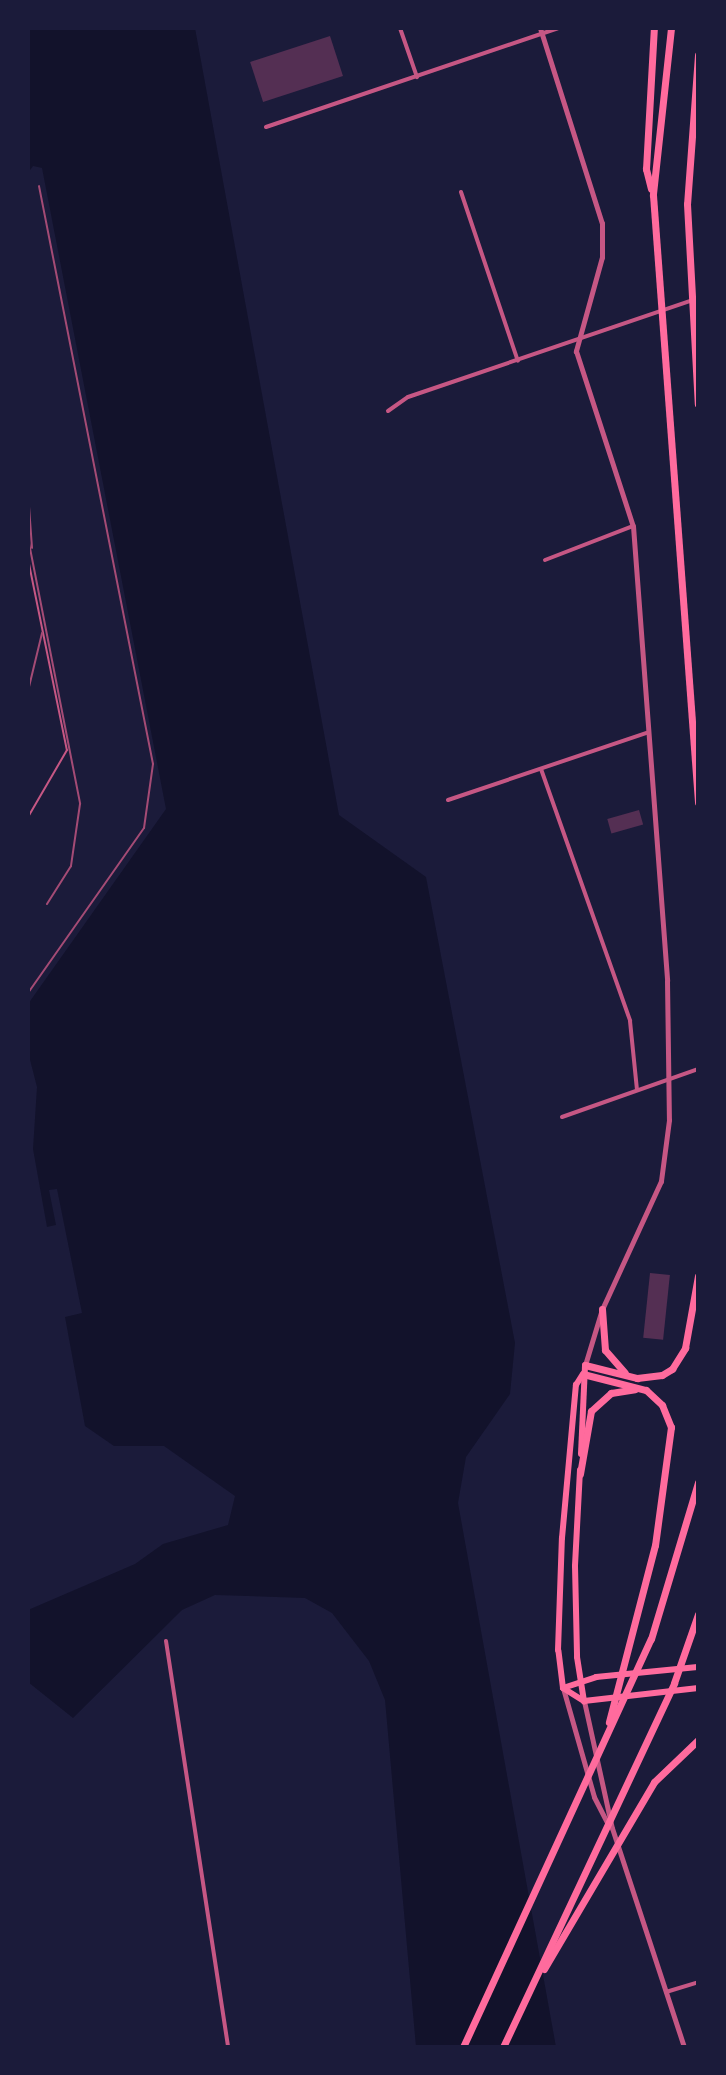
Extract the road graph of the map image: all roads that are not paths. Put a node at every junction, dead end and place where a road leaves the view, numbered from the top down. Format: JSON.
{"nodes":[{"id":1,"x":400,"y":28,"type":"edge"},
{"id":2,"x":558,"y":28,"type":"edge"},
{"id":3,"x":654,"y":28,"type":"edge"},
{"id":4,"x":671,"y":28,"type":"edge"},
{"id":5,"x":541,"y":31,"type":"edge"},
{"id":6,"x":698,"y":55,"type":"edge"},
{"id":7,"x":417,"y":77,"type":"junction"},
{"id":8,"x":266,"y":127,"type":"dead end"},
{"id":9,"x":461,"y":192,"type":"dead end"},
{"id":10,"x":653,"y":195,"type":"junction"},
{"id":11,"x":698,"y":298,"type":"edge"},
{"id":12,"x":577,"y":340,"type":"junction"},
{"id":13,"x":518,"y":361,"type":"junction"},
{"id":14,"x":698,"y":404,"type":"edge"},
{"id":15,"x":388,"y":411,"type":"dead end"},
{"id":16,"x":633,"y":526,"type":"junction"},
{"id":17,"x":28,"y":559,"type":"edge"},
{"id":18,"x":545,"y":560,"type":"dead end"},
{"id":19,"x":649,"y":732,"type":"junction"},
{"id":20,"x":541,"y":769,"type":"junction"},
{"id":21,"x":448,"y":800,"type":"dead end"},
{"id":22,"x":698,"y":802,"type":"edge"},
{"id":23,"x":28,"y":817,"type":"edge"},
{"id":24,"x":698,"y":1069,"type":"edge"},
{"id":25,"x":668,"y":1079,"type":"junction"},
{"id":26,"x":637,"y":1090,"type":"junction"},
{"id":27,"x":562,"y":1117,"type":"dead end"},
{"id":28,"x":698,"y":1276,"type":"edge"},
{"id":29,"x":602,"y":1309,"type":"junction"},
{"id":30,"x":584,"y":1369,"type":"junction"},
{"id":31,"x":626,"y":1374,"type":"junction"},
{"id":32,"x":646,"y":1390,"type":"junction"},
{"id":33,"x":580,"y":1474,"type":"junction"},
{"id":34,"x":698,"y":1482,"type":"edge"},
{"id":35,"x":566,"y":1489,"type":"junction"},
{"id":36,"x":578,"y":1507,"type":"junction"},
{"id":37,"x":698,"y":1615,"type":"edge"},
{"id":38,"x":166,"y":1641,"type":"dead end"},
{"id":39,"x":698,"y":1667,"type":"edge"},
{"id":40,"x":580,"y":1679,"type":"junction"},
{"id":41,"x":563,"y":1688,"type":"junction"},
{"id":42,"x":698,"y":1688,"type":"edge"},
{"id":43,"x":584,"y":1701,"type":"junction"},
{"id":44,"x":698,"y":1740,"type":"edge"},
{"id":45,"x":603,"y":1744,"type":"junction"},
{"id":46,"x":612,"y":1828,"type":"junction"},
{"id":47,"x":698,"y":1982,"type":"edge"},
{"id":48,"x":666,"y":1992,"type":"junction"},
{"id":49,"x":528,"y":1994,"type":"junction"},
{"id":50,"x":228,"y":2047,"type":"edge"},
{"id":51,"x":463,"y":2047,"type":"edge"},
{"id":52,"x":503,"y":2047,"type":"edge"},
{"id":53,"x":684,"y":2047,"type":"edge"}],
"edges":[{"from":1,"to":7,"type":"street"},
{"from":2,"to":5,"type":"street"},
{"from":3,"to":10,"type":"highway"},
{"from":4,"to":10,"type":"highway"},
{"from":5,"to":7,"type":"street"},
{"from":5,"to":12,"type":"street"},
{"from":6,"to":14,"type":"highway"},
{"from":7,"to":8,"type":"street"},
{"from":9,"to":13,"type":"street"},
{"from":10,"to":22,"type":"highway"},
{"from":11,"to":12,"type":"street"},
{"from":12,"to":13,"type":"street"},
{"from":12,"to":16,"type":"street"},
{"from":13,"to":15,"type":"street"},
{"from":16,"to":18,"type":"street"},
{"from":16,"to":19,"type":"street"},
{"from":17,"to":23,"type":"lane"},
{"from":19,"to":20,"type":"street"},
{"from":19,"to":25,"type":"street"},
{"from":20,"to":21,"type":"street"},
{"from":20,"to":26,"type":"street"},
{"from":24,"to":25,"type":"street"},
{"from":25,"to":26,"type":"street"},
{"from":25,"to":29,"type":"street"},
{"from":26,"to":27,"type":"street"},
{"from":28,"to":31,"type":"highway"},
{"from":29,"to":30,"type":"street"},
{"from":29,"to":31,"type":"highway"},
{"from":30,"to":31,"type":"highway"},
{"from":30,"to":32,"type":"highway"},
{"from":30,"to":33,"type":"main road"},
{"from":30,"to":35,"type":"main road"},
{"from":32,"to":33,"type":"highway"},
{"from":32,"to":45,"type":"highway"},
{"from":33,"to":36,"type":"main road"},
{"from":34,"to":45,"type":"highway"},
{"from":35,"to":36,"type":"main road"},
{"from":35,"to":41,"type":"main road"},
{"from":36,"to":40,"type":"main road"},
{"from":37,"to":49,"type":"highway"},
{"from":38,"to":50,"type":"street"},
{"from":39,"to":40,"type":"main road"},
{"from":40,"to":41,"type":"main road"},
{"from":40,"to":43,"type":"main road"},
{"from":41,"to":43,"type":"main road"},
{"from":41,"to":46,"type":"street"},
{"from":42,"to":43,"type":"main road"},
{"from":43,"to":46,"type":"street"},
{"from":44,"to":49,"type":"highway"},
{"from":45,"to":51,"type":"highway"},
{"from":46,"to":48,"type":"street"},
{"from":47,"to":48,"type":"street"},
{"from":48,"to":53,"type":"street"},
{"from":49,"to":52,"type":"highway"}]}
